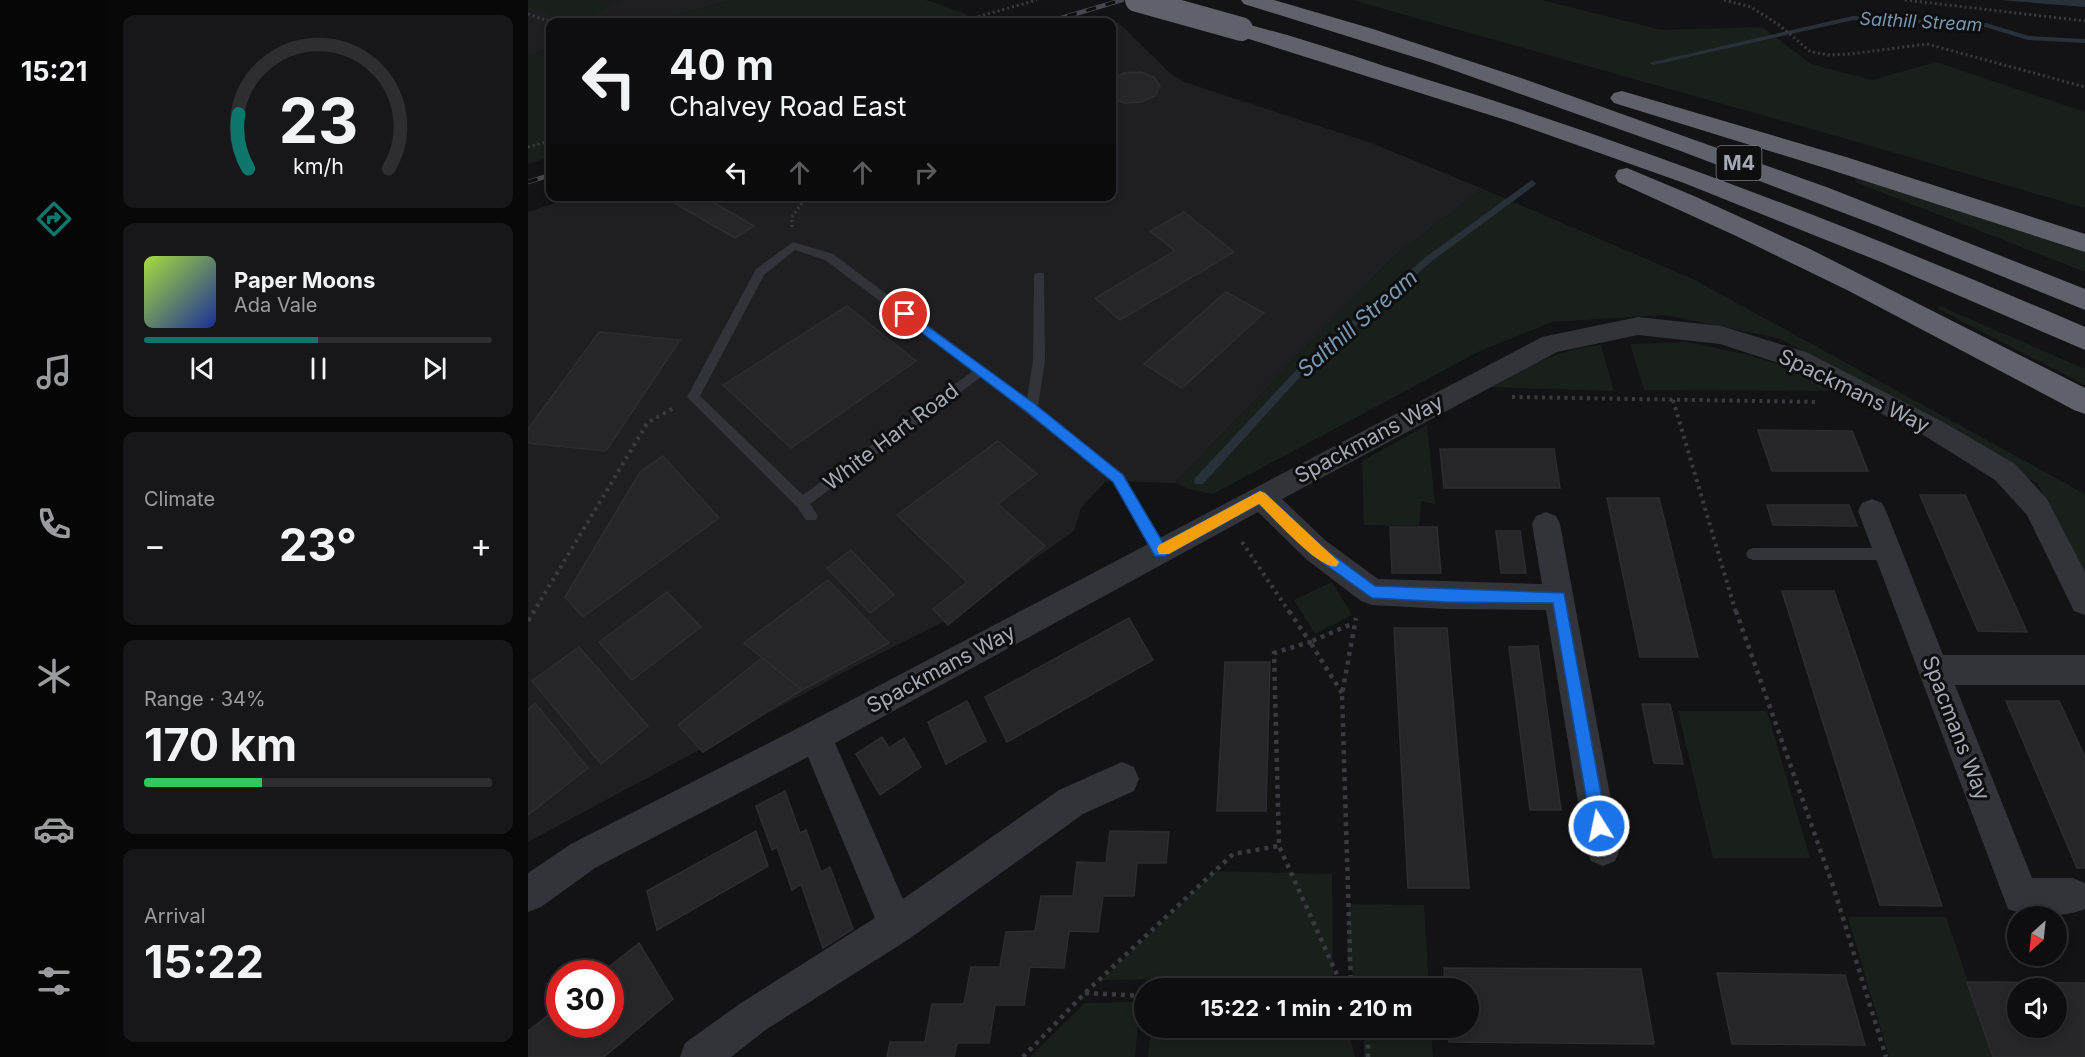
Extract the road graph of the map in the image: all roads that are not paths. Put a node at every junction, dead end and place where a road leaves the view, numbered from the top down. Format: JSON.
{"nodes":[{"id":1,"x":1137,"y":0,"type":"edge"},
{"id":2,"x":1251,"y":0,"type":"edge"},
{"id":3,"x":1387,"y":40,"type":"junction"},
{"id":4,"x":1427,"y":88,"type":"junction"},
{"id":5,"x":2085,"y":243,"type":"edge"},
{"id":6,"x":1040,"y":276,"type":"dead end"},
{"id":7,"x":2085,"y":300,"type":"edge"},
{"id":8,"x":2085,"y":339,"type":"edge"},
{"id":9,"x":981,"y":371,"type":"junction"},
{"id":10,"x":2085,"y":402,"type":"edge"},
{"id":11,"x":1032,"y":409,"type":"junction"},
{"id":12,"x":1260,"y":496,"type":"junction"},
{"id":13,"x":802,"y":503,"type":"junction"},
{"id":14,"x":1872,"y":512,"type":"dead end"},
{"id":15,"x":811,"y":516,"type":"dead end"},
{"id":16,"x":1546,"y":524,"type":"dead end"},
{"id":17,"x":1160,"y":552,"type":"junction"},
{"id":18,"x":1753,"y":554,"type":"dead end"},
{"id":19,"x":1889,"y":554,"type":"junction"},
{"id":20,"x":1559,"y":597,"type":"junction"},
{"id":21,"x":2085,"y":602,"type":"edge"},
{"id":22,"x":1934,"y":670,"type":"junction"},
{"id":23,"x":2085,"y":670,"type":"edge"},
{"id":24,"x":816,"y":736,"type":"junction"},
{"id":25,"x":1122,"y":780,"type":"dead end"},
{"id":26,"x":1603,"y":849,"type":"dead end"},
{"id":27,"x":528,"y":894,"type":"edge"},
{"id":28,"x":2073,"y":896,"type":"dead end"},
{"id":29,"x":896,"y":926,"type":"junction"},
{"id":30,"x":699,"y":1057,"type":"edge"}],
"edges":[{"from":1,"to":4,"type":"highway","number":"M4","bridge":true},
{"from":2,"to":3,"type":"highway","number":"M4"},
{"from":3,"to":5,"type":"highway","number":"M4"},
{"from":3,"to":7,"type":"highway","number":"M4"},
{"from":4,"to":8,"type":"highway","number":"M4"},
{"from":4,"to":10,"type":"highway","number":"M4"},
{"from":6,"to":11,"type":"lane"},
{"from":9,"to":11,"type":"lane","name":"White Hart Road"},
{"from":9,"to":13,"type":"lane","name":"White Hart Road"},
{"from":9,"to":13,"type":"lane","name":"White Hart Road"},
{"from":11,"to":17,"type":"lane","name":"White Hart Road"},
{"from":12,"to":17,"type":"street","name":"Spackmans Way"},
{"from":12,"to":20,"type":"street"},
{"from":12,"to":21,"type":"street","name":"Spackmans Way"},
{"from":13,"to":15,"type":"lane","name":"White Hart Road"},
{"from":14,"to":19,"type":"street","name":"Spacmans Way"},
{"from":16,"to":20,"type":"street"},
{"from":17,"to":24,"type":"street","name":"Spackmans Way"},
{"from":18,"to":19,"type":"lane"},
{"from":19,"to":22,"type":"street","name":"Spacmans Way"},
{"from":20,"to":26,"type":"street"},
{"from":22,"to":23,"type":"street"},
{"from":22,"to":28,"type":"street","name":"Spacmans Way"},
{"from":24,"to":27,"type":"street","name":"Spackmans Way"},
{"from":24,"to":29,"type":"street"},
{"from":25,"to":29,"type":"street"},
{"from":29,"to":30,"type":"street"}]}
